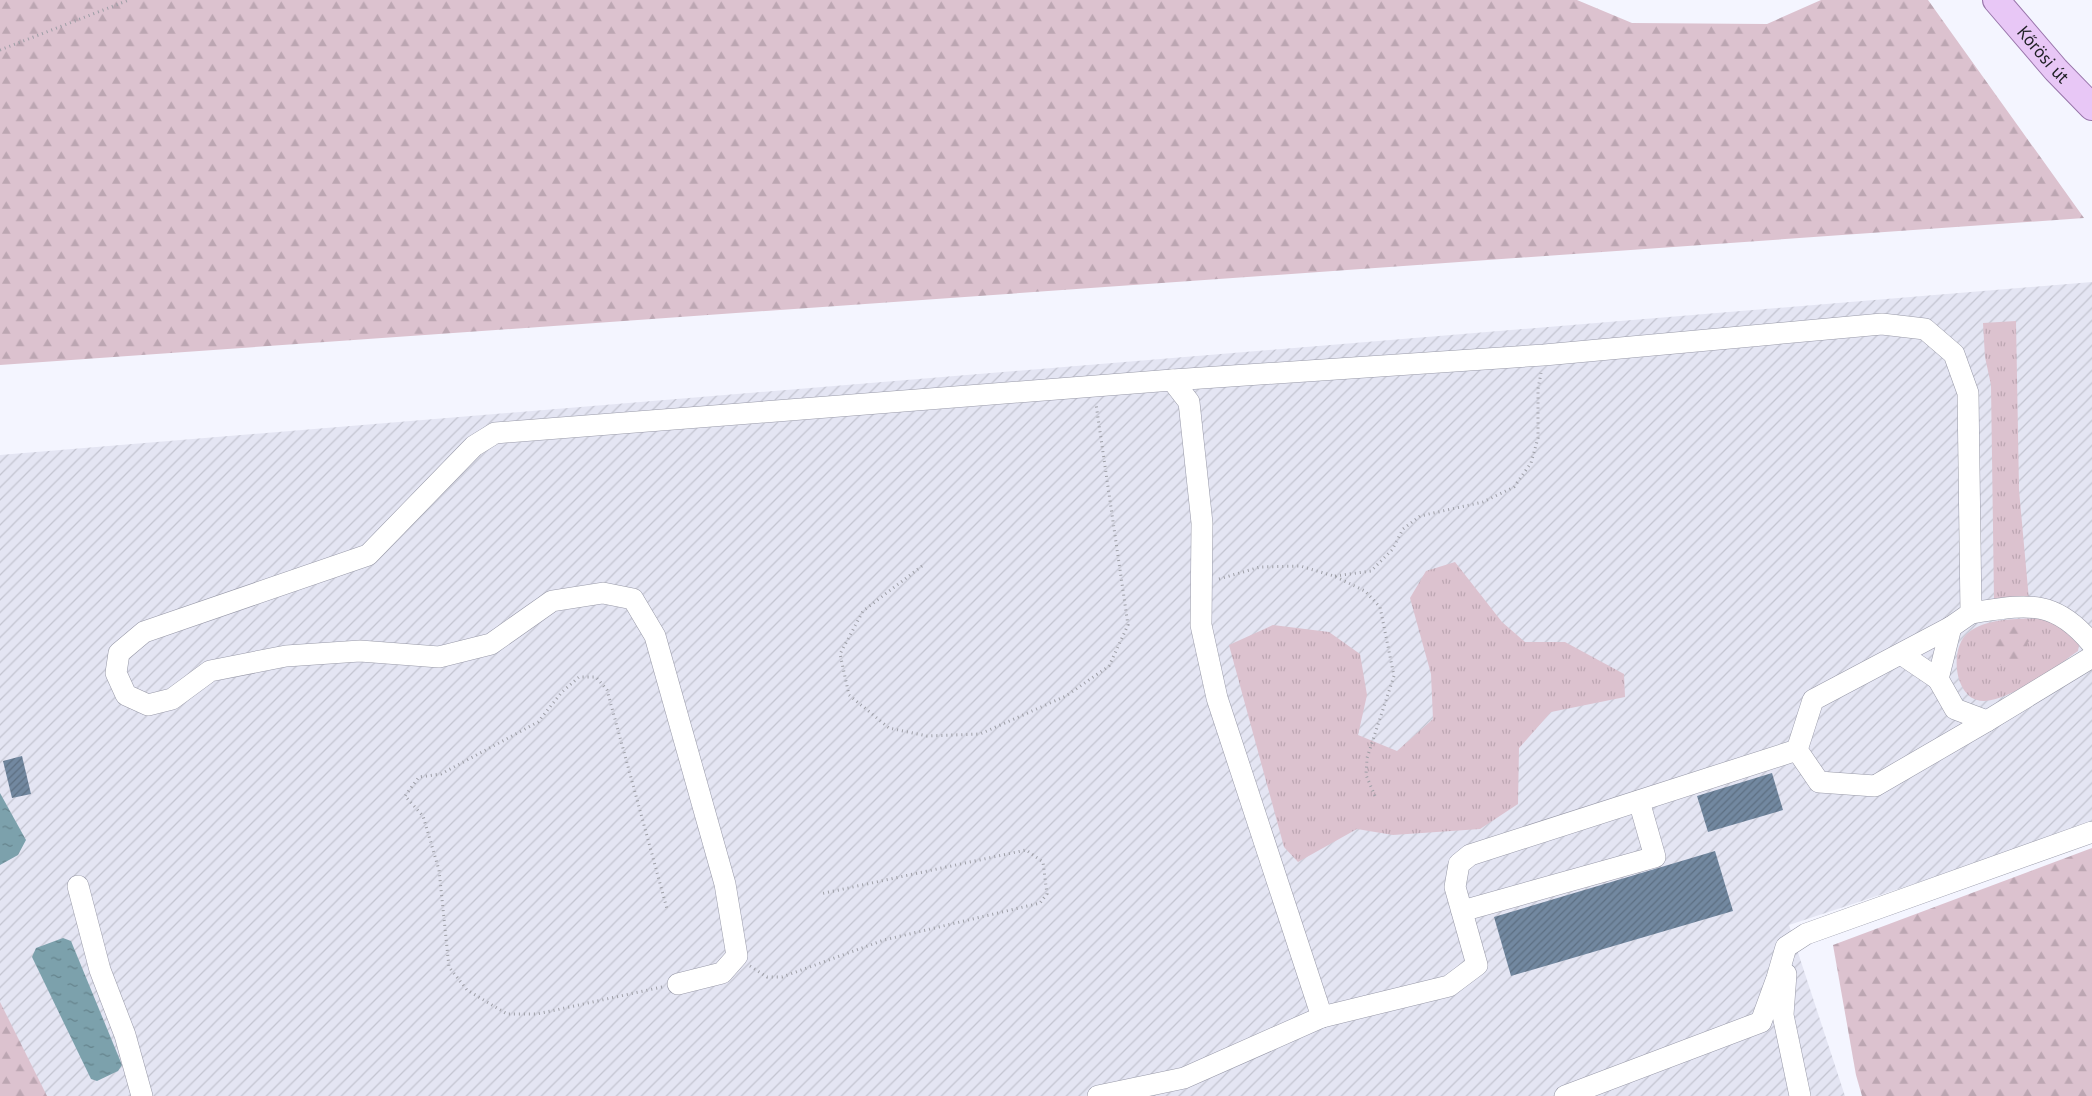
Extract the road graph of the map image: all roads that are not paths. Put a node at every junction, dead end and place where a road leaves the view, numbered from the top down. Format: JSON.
{"nodes":[{"id":1,"x":1996,"y":0,"type":"edge"},
{"id":2,"x":2092,"y":107,"type":"edge"},
{"id":3,"x":1172,"y":380,"type":"junction"},
{"id":4,"x":1971,"y":613,"type":"junction"},
{"id":5,"x":1951,"y":627,"type":"junction"},
{"id":6,"x":2092,"y":644,"type":"edge"},
{"id":7,"x":1901,"y":654,"type":"junction"},
{"id":8,"x":2092,"y":657,"type":"edge"},
{"id":9,"x":1938,"y":679,"type":"junction"},
{"id":10,"x":1955,"y":709,"type":"junction"},
{"id":11,"x":1987,"y":721,"type":"junction"},
{"id":12,"x":1950,"y":742,"type":"junction"},
{"id":13,"x":1797,"y":750,"type":"junction"},
{"id":14,"x":1639,"y":801,"type":"junction"},
{"id":15,"x":2092,"y":832,"type":"edge"},
{"id":16,"x":78,"y":886,"type":"dead end"},
{"id":17,"x":1462,"y":911,"type":"junction"},
{"id":18,"x":1787,"y":947,"type":"junction"},
{"id":19,"x":678,"y":984,"type":"road end"},
{"id":20,"x":1322,"y":1017,"type":"junction"},
{"id":21,"x":142,"y":1096,"type":"edge"},
{"id":22,"x":1098,"y":1096,"type":"edge"},
{"id":23,"x":1565,"y":1096,"type":"edge"},
{"id":24,"x":1800,"y":1096,"type":"edge"}],
"edges":[{"from":1,"to":2,"type":"main road","name":"Kőrösi út"},
{"from":3,"to":4,"type":"lane"},
{"from":3,"to":19,"type":"lane"},
{"from":3,"to":20,"type":"lane"},
{"from":4,"to":5,"type":"lane"},
{"from":4,"to":6,"type":"lane"},
{"from":5,"to":7,"type":"lane"},
{"from":5,"to":9,"type":"lane"},
{"from":7,"to":9,"type":"lane"},
{"from":7,"to":13,"type":"lane"},
{"from":8,"to":11,"type":"lane"},
{"from":9,"to":10,"type":"lane"},
{"from":10,"to":11,"type":"lane"},
{"from":10,"to":12,"type":"lane"},
{"from":11,"to":12,"type":"lane"},
{"from":12,"to":13,"type":"lane"},
{"from":13,"to":14,"type":"lane"},
{"from":14,"to":17,"type":"lane"},
{"from":14,"to":17,"type":"lane"},
{"from":15,"to":18,"type":"lane"},
{"from":16,"to":21,"type":"lane"},
{"from":17,"to":20,"type":"lane"},
{"from":18,"to":23,"type":"lane"},
{"from":18,"to":24,"type":"lane"},
{"from":20,"to":22,"type":"lane"}]}
